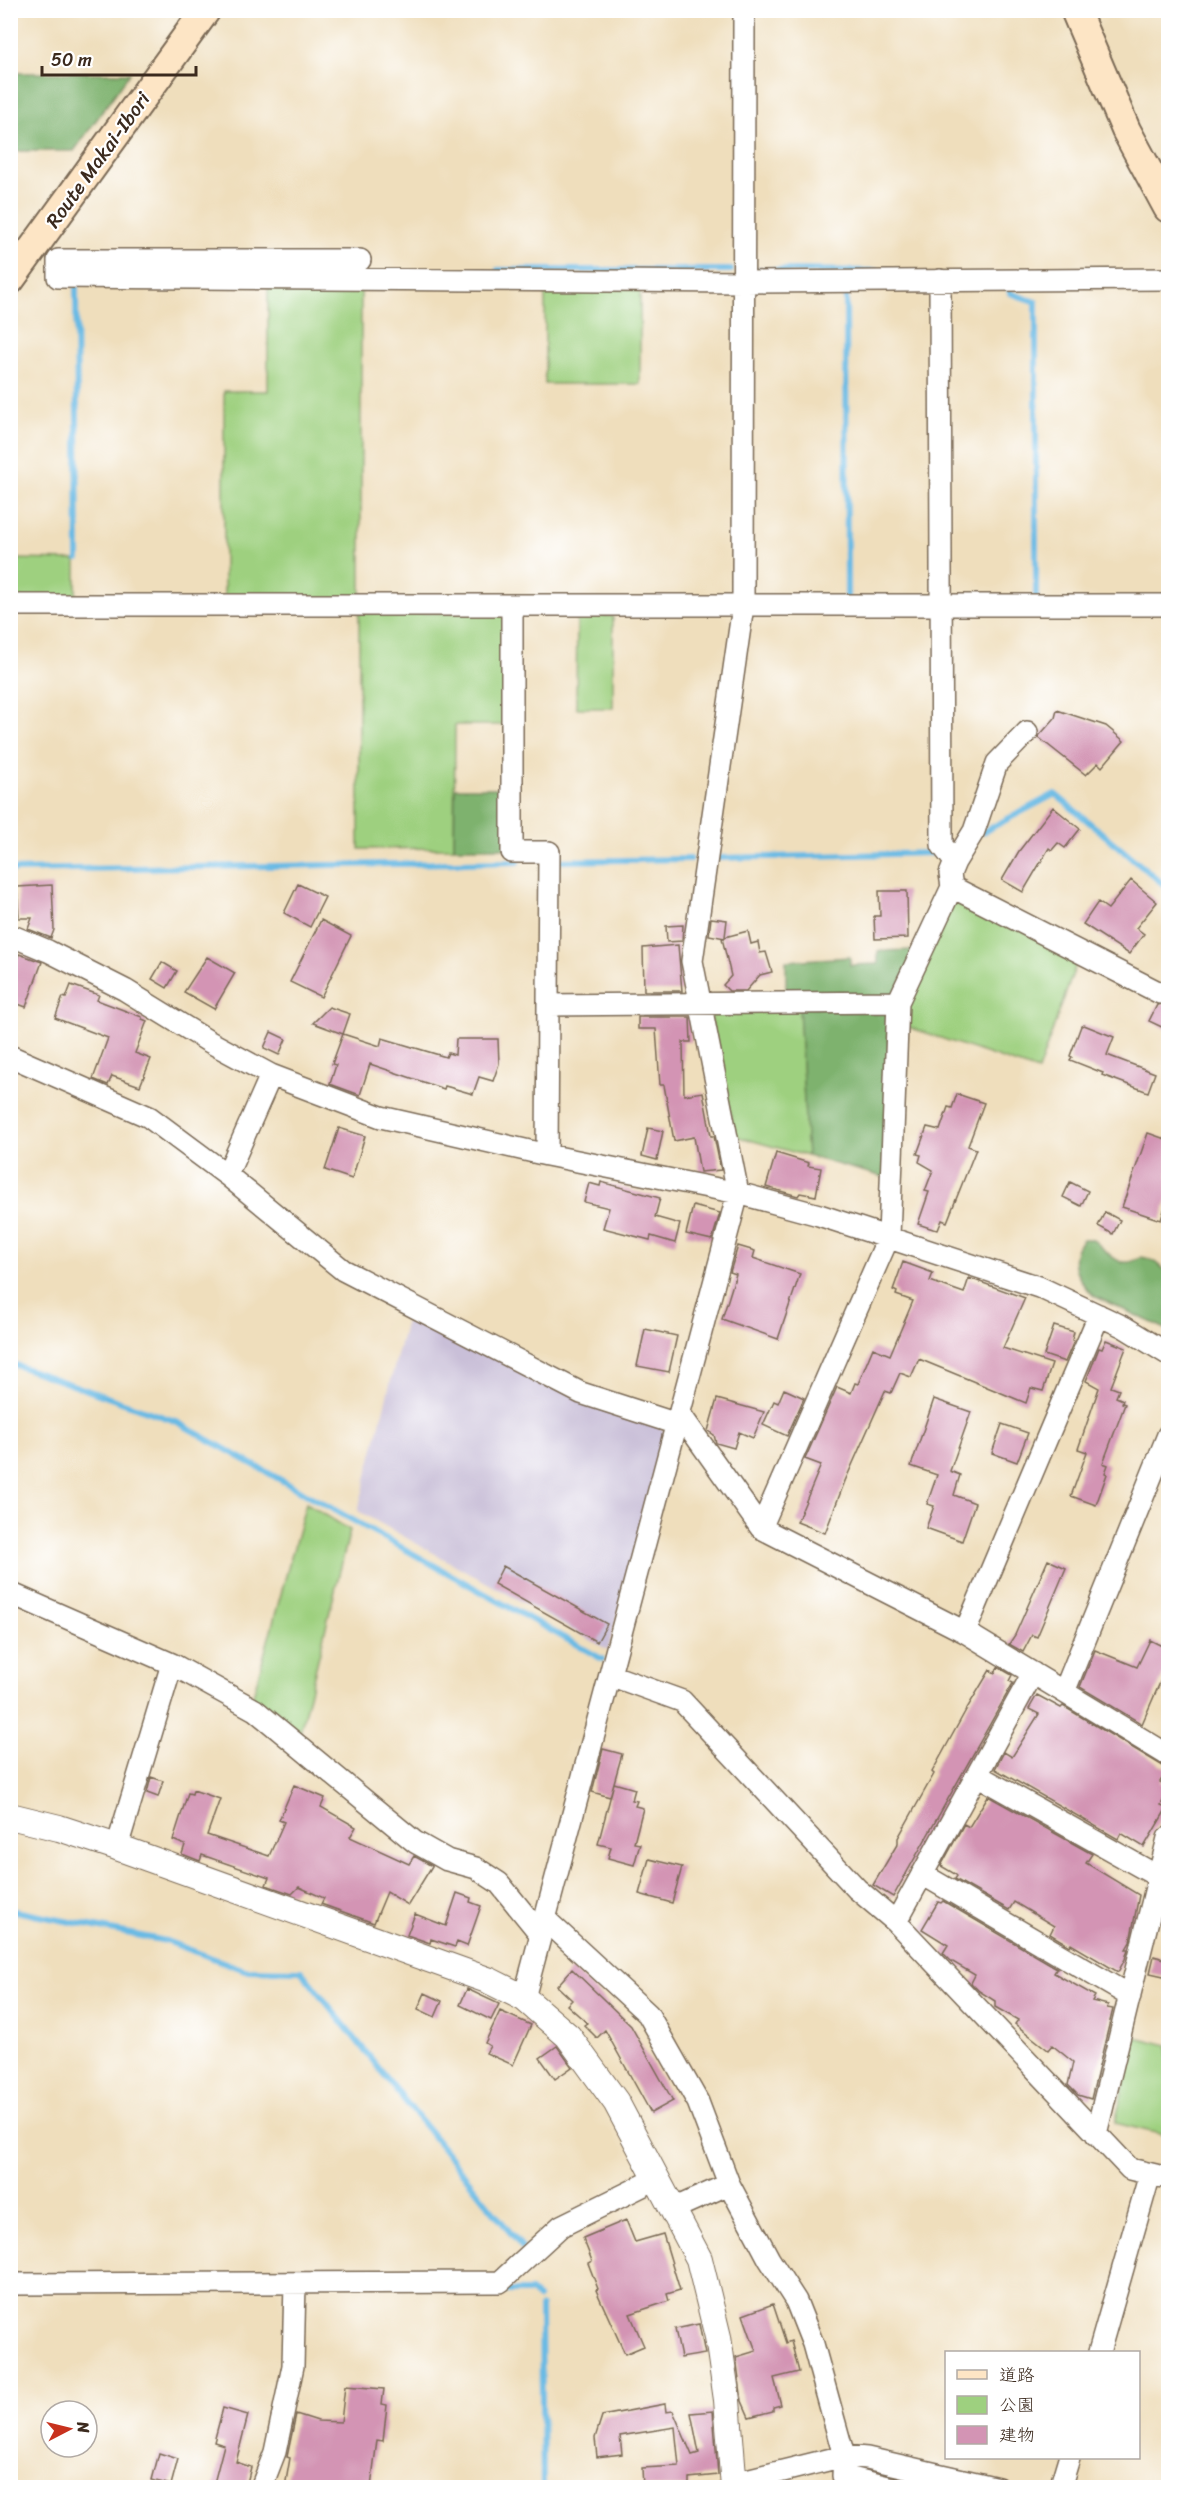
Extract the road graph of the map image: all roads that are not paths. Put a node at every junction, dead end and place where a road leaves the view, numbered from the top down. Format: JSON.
{"nodes":[{"id":1,"x":206,"y":10,"type":"edge"},
{"id":2,"x":744,"y":10,"type":"edge"},
{"id":3,"x":1075,"y":10,"type":"edge"},
{"id":4,"x":1168,"y":208,"type":"edge"},
{"id":5,"x":28,"y":256,"type":"junction"},
{"id":6,"x":360,"y":261,"type":"dead end"},
{"id":7,"x":58,"y":268,"type":"junction"},
{"id":8,"x":1168,"y":279,"type":"edge"},
{"id":9,"x":10,"y":280,"type":"edge"},
{"id":10,"x":940,"y":280,"type":"junction"},
{"id":11,"x":744,"y":282,"type":"junction"},
{"id":12,"x":10,"y":605,"type":"edge"},
{"id":13,"x":941,"y":605,"type":"junction"},
{"id":14,"x":1168,"y":605,"type":"edge"},
{"id":15,"x":512,"y":606,"type":"junction"},
{"id":16,"x":743,"y":606,"type":"junction"},
{"id":17,"x":1027,"y":732,"type":"dead end"},
{"id":18,"x":954,"y":862,"type":"junction"},
{"id":19,"x":952,"y":887,"type":"junction"},
{"id":20,"x":10,"y":936,"type":"edge"},
{"id":21,"x":1160,"y":993,"type":"dead end"},
{"id":22,"x":898,"y":1002,"type":"junction"},
{"id":23,"x":701,"y":1004,"type":"junction"},
{"id":24,"x":548,"y":1005,"type":"junction"},
{"id":25,"x":10,"y":1056,"type":"edge"},
{"id":26,"x":271,"y":1075,"type":"junction"},
{"id":27,"x":547,"y":1155,"type":"junction"},
{"id":28,"x":227,"y":1175,"type":"junction"},
{"id":29,"x":738,"y":1193,"type":"junction"},
{"id":30,"x":889,"y":1236,"type":"junction"},
{"id":31,"x":1099,"y":1315,"type":"junction"},
{"id":32,"x":1168,"y":1354,"type":"edge"},
{"id":33,"x":678,"y":1419,"type":"junction"},
{"id":34,"x":1168,"y":1435,"type":"edge"},
{"id":35,"x":761,"y":1528,"type":"junction"},
{"id":36,"x":10,"y":1593,"type":"edge"},
{"id":37,"x":965,"y":1632,"type":"junction"},
{"id":38,"x":171,"y":1664,"type":"junction"},
{"id":39,"x":1033,"y":1673,"type":"junction"},
{"id":40,"x":610,"y":1675,"type":"junction"},
{"id":41,"x":1064,"y":1692,"type":"junction"},
{"id":42,"x":1168,"y":1755,"type":"edge"},
{"id":43,"x":977,"y":1774,"type":"junction"},
{"id":44,"x":10,"y":1816,"type":"edge"},
{"id":45,"x":1168,"y":1838,"type":"edge"},
{"id":46,"x":117,"y":1847,"type":"junction"},
{"id":47,"x":922,"y":1874,"type":"junction"},
{"id":48,"x":1159,"y":1877,"type":"junction"},
{"id":49,"x":896,"y":1922,"type":"junction"},
{"id":50,"x":543,"y":1927,"type":"junction"},
{"id":51,"x":1130,"y":1996,"type":"junction"},
{"id":52,"x":524,"y":1998,"type":"junction"},
{"id":53,"x":1096,"y":2134,"type":"junction"},
{"id":54,"x":1159,"y":2176,"type":"edge"},
{"id":55,"x":656,"y":2179,"type":"junction"},
{"id":56,"x":729,"y":2184,"type":"junction"},
{"id":57,"x":673,"y":2209,"type":"junction"},
{"id":58,"x":295,"y":2283,"type":"junction"},
{"id":59,"x":10,"y":2284,"type":"edge"},
{"id":60,"x":1099,"y":2351,"type":"edge"},
{"id":61,"x":844,"y":2456,"type":"junction"},
{"id":62,"x":1068,"y":2459,"type":"edge"},
{"id":63,"x":734,"y":2485,"type":"edge"},
{"id":64,"x":261,"y":2487,"type":"edge"},
{"id":65,"x":892,"y":2487,"type":"edge"},
{"id":66,"x":998,"y":2487,"type":"edge"},
{"id":67,"x":1060,"y":2487,"type":"edge"}],
"edges":[{"from":1,"to":5,"type":"main road","name":"Route Makai-Ibori"},
{"from":2,"to":11,"type":"street"},
{"from":3,"to":4,"type":"main road"},
{"from":5,"to":7,"type":"street"},
{"from":5,"to":9,"type":"main road","name":"Route Makai-Ibori"},
{"from":6,"to":7,"type":"street"},
{"from":7,"to":11,"type":"street"},
{"from":8,"to":10,"type":"street"},
{"from":10,"to":11,"type":"street"},
{"from":10,"to":13,"type":"street"},
{"from":11,"to":16,"type":"street"},
{"from":12,"to":15,"type":"street"},
{"from":13,"to":14,"type":"street"},
{"from":13,"to":16,"type":"street"},
{"from":13,"to":18,"type":"street"},
{"from":15,"to":16,"type":"street"},
{"from":15,"to":24,"type":"street"},
{"from":16,"to":23,"type":"street"},
{"from":17,"to":18,"type":"street"},
{"from":18,"to":19,"type":"street"},
{"from":19,"to":21,"type":"street"},
{"from":19,"to":22,"type":"street"},
{"from":20,"to":26,"type":"street"},
{"from":22,"to":23,"type":"street"},
{"from":22,"to":30,"type":"street"},
{"from":23,"to":24,"type":"street"},
{"from":23,"to":29,"type":"street"},
{"from":24,"to":27,"type":"street"},
{"from":25,"to":28,"type":"street"},
{"from":26,"to":27,"type":"street"},
{"from":26,"to":28,"type":"street"},
{"from":27,"to":29,"type":"street"},
{"from":28,"to":33,"type":"street"},
{"from":29,"to":30,"type":"street"},
{"from":29,"to":33,"type":"street"},
{"from":30,"to":31,"type":"street"},
{"from":30,"to":35,"type":"street"},
{"from":31,"to":32,"type":"street"},
{"from":31,"to":37,"type":"street"},
{"from":33,"to":35,"type":"street"},
{"from":33,"to":40,"type":"street"},
{"from":34,"to":41,"type":"street"},
{"from":35,"to":37,"type":"street"},
{"from":36,"to":38,"type":"street"},
{"from":37,"to":39,"type":"street"},
{"from":38,"to":46,"type":"street"},
{"from":38,"to":50,"type":"street"},
{"from":39,"to":41,"type":"street"},
{"from":39,"to":43,"type":"street"},
{"from":40,"to":49,"type":"street"},
{"from":40,"to":50,"type":"street"},
{"from":41,"to":42,"type":"street"},
{"from":43,"to":47,"type":"street"},
{"from":43,"to":48,"type":"street"},
{"from":44,"to":46,"type":"street"},
{"from":45,"to":48,"type":"street"},
{"from":46,"to":52,"type":"street"},
{"from":47,"to":49,"type":"street"},
{"from":47,"to":51,"type":"street"},
{"from":48,"to":51,"type":"street"},
{"from":49,"to":53,"type":"street"},
{"from":50,"to":52,"type":"street"},
{"from":50,"to":56,"type":"street"},
{"from":51,"to":53,"type":"street"},
{"from":52,"to":55,"type":"street"},
{"from":53,"to":54,"type":"street"},
{"from":54,"to":60,"type":"street"},
{"from":55,"to":57,"type":"street"},
{"from":55,"to":58,"type":"street"},
{"from":56,"to":57,"type":"street"},
{"from":56,"to":61,"type":"street"},
{"from":57,"to":63,"type":"street"},
{"from":58,"to":59,"type":"street"},
{"from":58,"to":64,"type":"street"},
{"from":61,"to":63,"type":"street"},
{"from":61,"to":65,"type":"street"},
{"from":61,"to":66,"type":"street"},
{"from":62,"to":67,"type":"street"}]}
